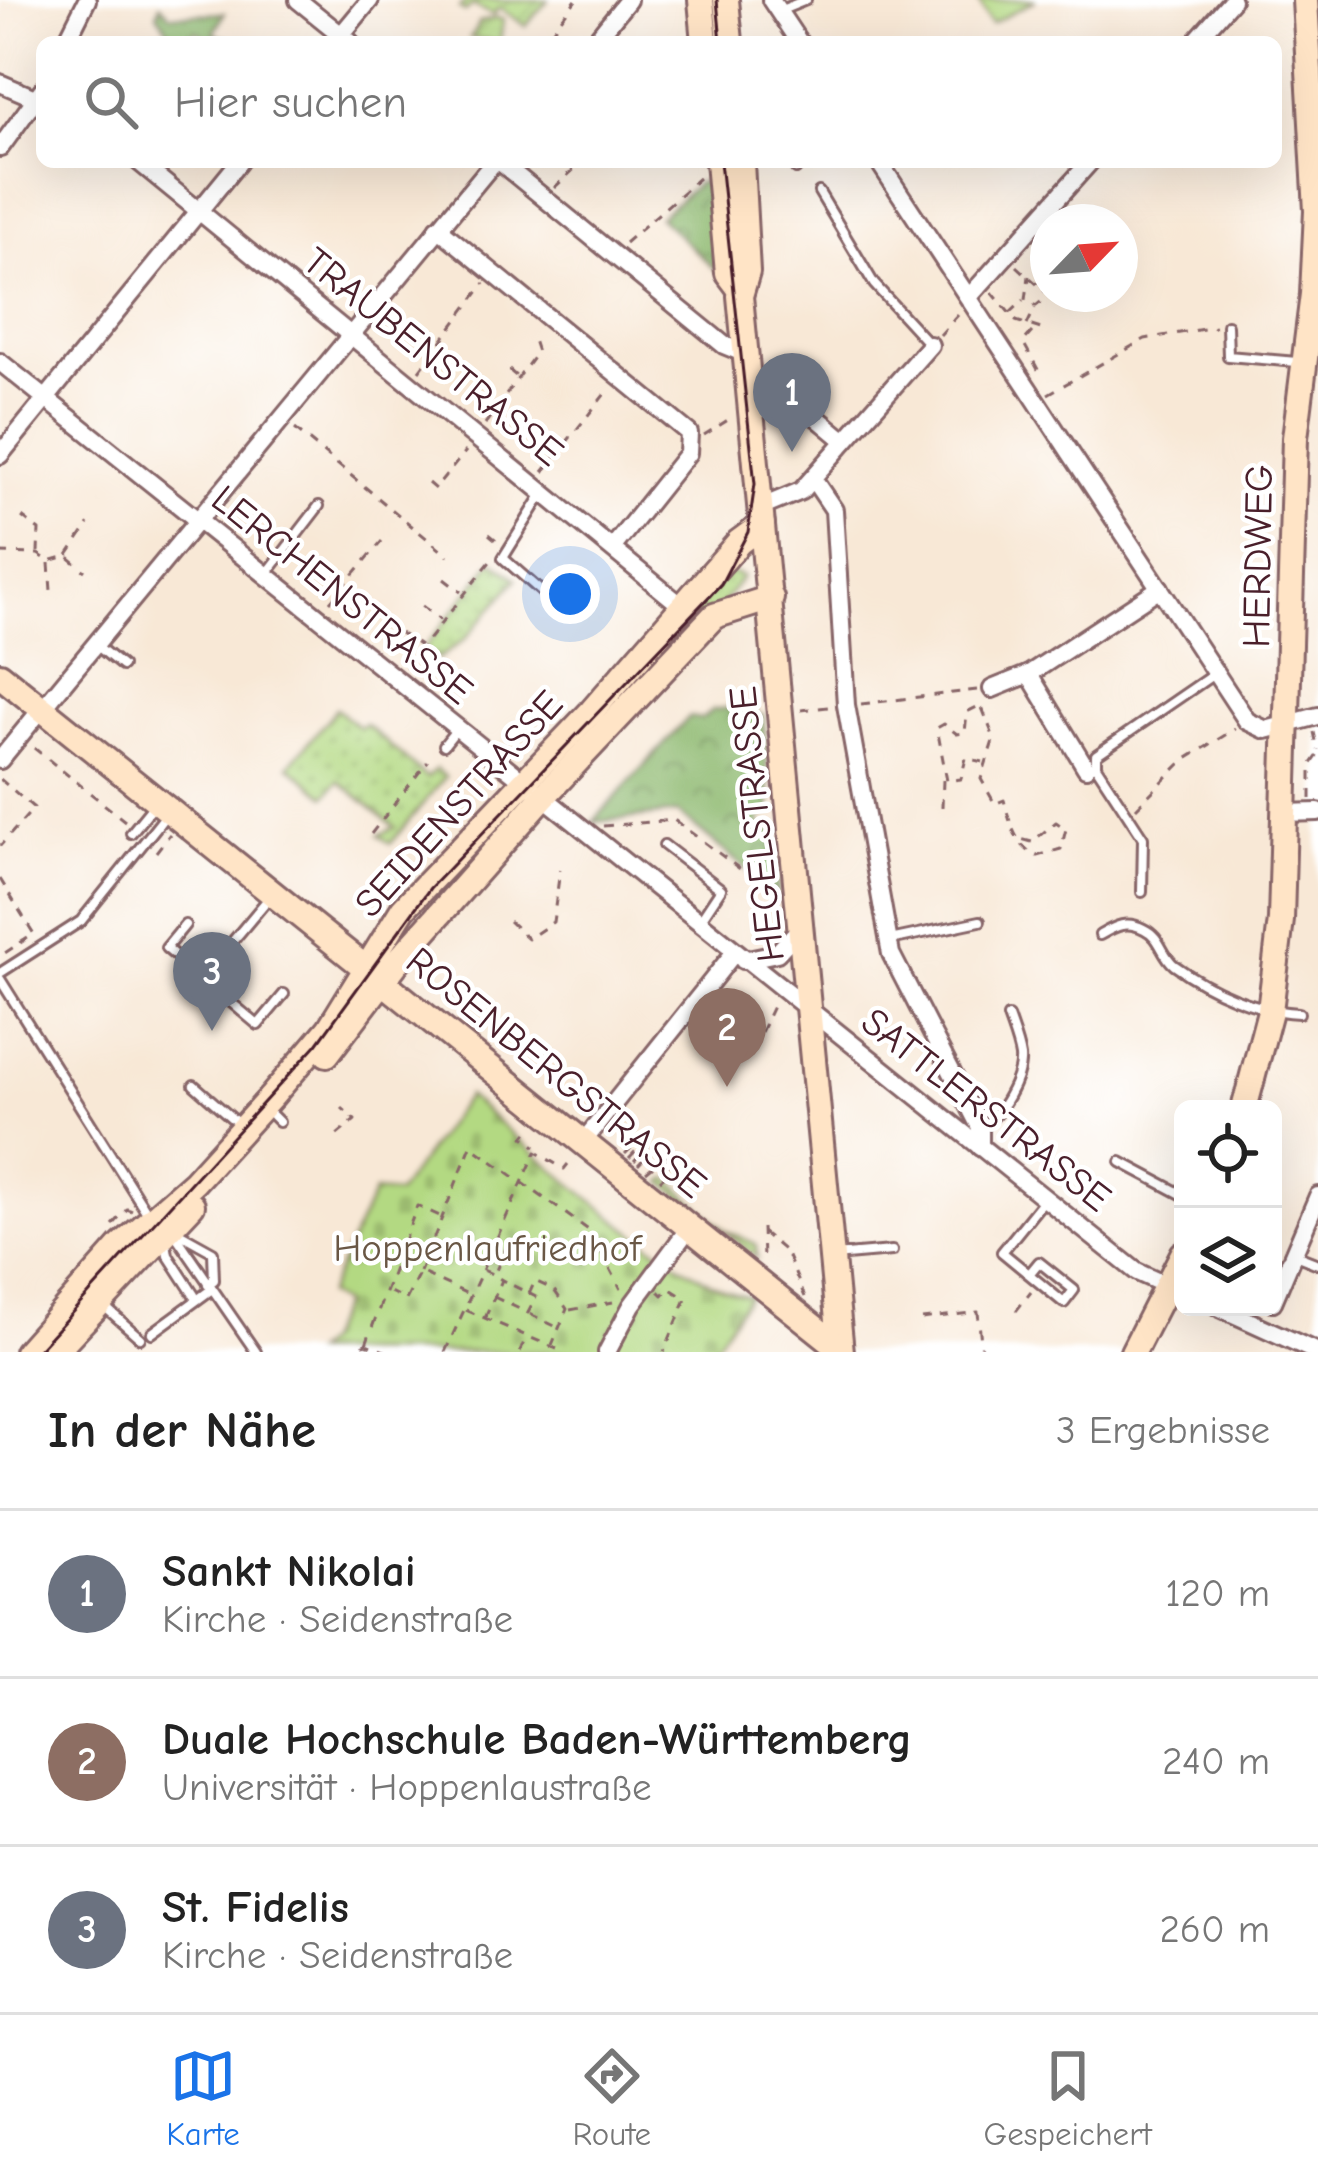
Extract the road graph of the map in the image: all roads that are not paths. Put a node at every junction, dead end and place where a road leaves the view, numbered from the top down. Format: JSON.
{"nodes":[{"id":1,"x":88,"y":0,"type":"edge"},
{"id":2,"x":298,"y":0,"type":"edge"},
{"id":3,"x":370,"y":0,"type":"edge"},
{"id":4,"x":628,"y":0,"type":"edge"},
{"id":5,"x":700,"y":0,"type":"edge"},
{"id":6,"x":726,"y":0,"type":"edge"},
{"id":7,"x":806,"y":0,"type":"edge"},
{"id":8,"x":1232,"y":0,"type":"edge"},
{"id":9,"x":1305,"y":0,"type":"edge"},
{"id":10,"x":775,"y":5,"type":"edge"},
{"id":11,"x":69,"y":36,"type":"edge"},
{"id":12,"x":338,"y":36,"type":"edge"},
{"id":13,"x":345,"y":36,"type":"edge"},
{"id":14,"x":598,"y":36,"type":"edge"},
{"id":15,"x":704,"y":36,"type":"edge"},
{"id":16,"x":729,"y":36,"type":"edge"},
{"id":17,"x":796,"y":36,"type":"edge"},
{"id":18,"x":1200,"y":36,"type":"edge"},
{"id":19,"x":0,"y":83,"type":"edge"},
{"id":20,"x":36,"y":96,"type":"edge"},
{"id":21,"x":36,"y":102,"type":"edge"},
{"id":22,"x":0,"y":148,"type":"edge"},
{"id":23,"x":146,"y":168,"type":"edge"},
{"id":24,"x":234,"y":168,"type":"edge"},
{"id":25,"x":492,"y":168,"type":"edge"},
{"id":26,"x":504,"y":168,"type":"edge"},
{"id":27,"x":740,"y":168,"type":"edge"},
{"id":28,"x":883,"y":168,"type":"edge"},
{"id":29,"x":1085,"y":168,"type":"edge"},
{"id":30,"x":710,"y":169,"type":"edge"},
{"id":31,"x":819,"y":191,"type":"dead end"},
{"id":32,"x":199,"y":211,"type":"junction"},
{"id":33,"x":438,"y":228,"type":"junction"},
{"id":34,"x":740,"y":289,"type":"junction"},
{"id":35,"x":969,"y":297,"type":"junction"},
{"id":36,"x":1227,"y":326,"type":"road end"},
{"id":37,"x":354,"y":337,"type":"junction"},
{"id":38,"x":930,"y":345,"type":"joint"},
{"id":39,"x":746,"y":354,"type":"junction"},
{"id":40,"x":0,"y":362,"type":"edge"},
{"id":41,"x":1306,"y":363,"type":"junction"},
{"id":42,"x":791,"y":396,"type":"dead end"},
{"id":43,"x":46,"y":400,"type":"junction"},
{"id":44,"x":845,"y":441,"type":"junction"},
{"id":45,"x":0,"y":455,"type":"edge"},
{"id":46,"x":813,"y":479,"type":"junction"},
{"id":47,"x":544,"y":481,"type":"junction"},
{"id":48,"x":319,"y":506,"type":"dead end"},
{"id":49,"x":761,"y":517,"type":"junction"},
{"id":50,"x":198,"y":522,"type":"junction"},
{"id":51,"x":614,"y":546,"type":"junction"},
{"id":52,"x":266,"y":576,"type":"junction"},
{"id":53,"x":1160,"y":588,"type":"junction"},
{"id":54,"x":579,"y":590,"type":"dead end"},
{"id":55,"x":771,"y":598,"type":"junction"},
{"id":56,"x":682,"y":607,"type":"junction"},
{"id":57,"x":95,"y":645,"type":"junction"},
{"id":58,"x":122,"y":666,"type":"dead end"},
{"id":59,"x":1029,"y":674,"type":"junction"},
{"id":60,"x":1216,"y":674,"type":"junction"},
{"id":61,"x":0,"y":675,"type":"edge"},
{"id":62,"x":992,"y":688,"type":"road end"},
{"id":63,"x":38,"y":713,"type":"junction"},
{"id":64,"x":1318,"y":716,"type":"edge"},
{"id":65,"x":1290,"y":726,"type":"junction"},
{"id":66,"x":456,"y":730,"type":"junction"},
{"id":67,"x":444,"y":746,"type":"dead end"},
{"id":68,"x":0,"y":760,"type":"edge"},
{"id":69,"x":1086,"y":768,"type":"dead end"},
{"id":70,"x":532,"y":790,"type":"junction"},
{"id":71,"x":1304,"y":813,"type":"edge"},
{"id":72,"x":165,"y":816,"type":"junction"},
{"id":73,"x":131,"y":833,"type":"dead end"},
{"id":74,"x":664,"y":845,"type":"dead end"},
{"id":75,"x":1142,"y":892,"type":"dead end"},
{"id":76,"x":273,"y":893,"type":"junction"},
{"id":77,"x":980,"y":921,"type":"dead end"},
{"id":78,"x":698,"y":924,"type":"junction"},
{"id":79,"x":185,"y":925,"type":"dead end"},
{"id":80,"x":803,"y":925,"type":"junction"},
{"id":81,"x":1100,"y":935,"type":"dead end"},
{"id":82,"x":888,"y":940,"type":"junction"},
{"id":83,"x":739,"y":957,"type":"junction"},
{"id":84,"x":375,"y":972,"type":"junction"},
{"id":85,"x":0,"y":976,"type":"edge"},
{"id":86,"x":202,"y":978,"type":"junction"},
{"id":87,"x":284,"y":994,"type":"dead end"},
{"id":88,"x":1270,"y":1011,"type":"junction"},
{"id":89,"x":1299,"y":1013,"type":"dead end"},
{"id":90,"x":811,"y":1014,"type":"junction"},
{"id":91,"x":1008,"y":1017,"type":"dead end"},
{"id":92,"x":194,"y":1085,"type":"dead end"},
{"id":93,"x":1246,"y":1100,"type":"edge"},
{"id":94,"x":243,"y":1127,"type":"junction"},
{"id":95,"x":980,"y":1127,"type":"junction"},
{"id":96,"x":583,"y":1142,"type":"junction"},
{"id":97,"x":980,"y":1148,"type":"junction"},
{"id":98,"x":1121,"y":1162,"type":"dead end"},
{"id":99,"x":1174,"y":1191,"type":"edge"},
{"id":100,"x":1318,"y":1196,"type":"edge"},
{"id":101,"x":1045,"y":1199,"type":"junction"},
{"id":102,"x":165,"y":1226,"type":"junction"},
{"id":103,"x":689,"y":1228,"type":"junction"},
{"id":104,"x":892,"y":1251,"type":"dead end"},
{"id":105,"x":1293,"y":1255,"type":"junction"},
{"id":106,"x":833,"y":1256,"type":"junction"},
{"id":107,"x":1318,"y":1264,"type":"edge"},
{"id":108,"x":1030,"y":1274,"type":"junction"},
{"id":109,"x":1282,"y":1281,"type":"edge"},
{"id":110,"x":210,"y":1287,"type":"junction"},
{"id":111,"x":1174,"y":1289,"type":"edge"},
{"id":112,"x":194,"y":1295,"type":"dead end"},
{"id":113,"x":100,"y":1303,"type":"junction"},
{"id":114,"x":1243,"y":1316,"type":"edge"},
{"id":115,"x":1267,"y":1316,"type":"edge"},
{"id":116,"x":1263,"y":1326,"type":"junction"},
{"id":117,"x":152,"y":1334,"type":"dead end"},
{"id":118,"x":140,"y":1338,"type":"dead end"},
{"id":119,"x":42,"y":1341,"type":"edge"},
{"id":120,"x":840,"y":1350,"type":"edge"},
{"id":121,"x":256,"y":1352,"type":"edge"},
{"id":122,"x":607,"y":1352,"type":"edge"},
{"id":123,"x":1133,"y":1352,"type":"edge"},
{"id":124,"x":1317,"y":1352,"type":"edge"}],
"edges":[{"from":1,"to":11,"type":"street"},
{"from":2,"to":12,"type":"street"},
{"from":3,"to":13,"type":"street"},
{"from":4,"to":14,"type":"street"},
{"from":5,"to":15,"type":"street"},
{"from":6,"to":16,"type":"street"},
{"from":7,"to":10,"type":"lane"},
{"from":8,"to":18,"type":"street"},
{"from":9,"to":41,"type":"street","name":"HERDWEG"},
{"from":10,"to":17,"type":"street"},
{"from":19,"to":20,"type":"street"},
{"from":21,"to":22,"type":"street"},
{"from":23,"to":32,"type":"street","name":"TRAUBENSTRASSE"},
{"from":24,"to":32,"type":"street"},
{"from":25,"to":33,"type":"street"},
{"from":26,"to":39,"type":"street"},
{"from":27,"to":34,"type":"street","name":"HEGELSTRASSE"},
{"from":28,"to":35,"type":"street"},
{"from":29,"to":35,"type":"street"},
{"from":30,"to":34,"type":"street","name":"HEGELSTRASSE"},
{"from":31,"to":38,"type":"lane"},
{"from":32,"to":37,"type":"street","name":"TRAUBENSTRASSE"},
{"from":32,"to":43,"type":"street"},
{"from":33,"to":37,"type":"street"},
{"from":33,"to":51,"type":"street"},
{"from":34,"to":39,"type":"street","name":"HEGELSTRASSE"},
{"from":35,"to":53,"type":"street"},
{"from":36,"to":41,"type":"lane"},
{"from":37,"to":47,"type":"street","name":"TRAUBENSTRASSE"},
{"from":37,"to":50,"type":"street"},
{"from":38,"to":44,"type":"street","name":"SEIDENSTRASSE"},
{"from":39,"to":49,"type":"street","name":"HEGELSTRASSE"},
{"from":40,"to":43,"type":"street","name":"LERCHENSTRASSE"},
{"from":41,"to":65,"type":"street","name":"HERDWEG"},
{"from":42,"to":44,"type":"street"},
{"from":43,"to":45,"type":"street"},
{"from":43,"to":50,"type":"street","name":"LERCHENSTRASSE"},
{"from":44,"to":46,"type":"street","name":"SEIDENSTRASSE"},
{"from":46,"to":49,"type":"street","name":"SEIDENSTRASSE"},
{"from":46,"to":82,"type":"street"},
{"from":47,"to":51,"type":"street","name":"TRAUBENSTRASSE"},
{"from":47,"to":54,"type":"lane"},
{"from":48,"to":52,"type":"lane"},
{"from":49,"to":55,"type":"street","name":"HEGELSTRASSE"},
{"from":49,"to":56,"type":"street","name":"SEIDENSTRASSE"},
{"from":50,"to":52,"type":"street","name":"LERCHENSTRASSE"},
{"from":50,"to":57,"type":"street"},
{"from":51,"to":56,"type":"street","name":"TRAUBENSTRASSE"},
{"from":52,"to":66,"type":"street","name":"LERCHENSTRASSE"},
{"from":53,"to":59,"type":"street"},
{"from":53,"to":60,"type":"street"},
{"from":55,"to":70,"type":"street","name":"SEIDENSTRASSE"},
{"from":55,"to":80,"type":"street","name":"HEGELSTRASSE"},
{"from":56,"to":70,"type":"street","name":"SEIDENSTRASSE"},
{"from":57,"to":58,"type":"lane"},
{"from":57,"to":63,"type":"street"},
{"from":59,"to":62,"type":"street"},
{"from":59,"to":69,"type":"street"},
{"from":60,"to":65,"type":"street"},
{"from":60,"to":75,"type":"lane"},
{"from":61,"to":63,"type":"street","name":"ROSENBERGSTRASSE"},
{"from":63,"to":68,"type":"street"},
{"from":63,"to":72,"type":"street","name":"ROSENBERGSTRASSE"},
{"from":64,"to":65,"type":"street"},
{"from":65,"to":71,"type":"street","name":"HERDWEG"},
{"from":66,"to":67,"type":"lane"},
{"from":66,"to":70,"type":"street","name":"LERCHENSTRASSE"},
{"from":70,"to":78,"type":"street","name":"LERCHENSTRASSE"},
{"from":70,"to":84,"type":"street","name":"SEIDENSTRASSE"},
{"from":71,"to":88,"type":"street","name":"HERDWEG"},
{"from":72,"to":73,"type":"lane"},
{"from":72,"to":76,"type":"street","name":"ROSENBERGSTRASSE"},
{"from":72,"to":85,"type":"lane"},
{"from":74,"to":78,"type":"lane"},
{"from":76,"to":84,"type":"street","name":"ROSENBERGSTRASSE"},
{"from":76,"to":86,"type":"lane"},
{"from":77,"to":82,"type":"lane"},
{"from":78,"to":83,"type":"street","name":"LERCHENSTRASSE"},
{"from":79,"to":86,"type":"lane"},
{"from":80,"to":83,"type":"street"},
{"from":80,"to":90,"type":"street","name":"HEGELSTRASSE"},
{"from":81,"to":88,"type":"lane"},
{"from":82,"to":95,"type":"street"},
{"from":83,"to":90,"type":"street","name":"LERCHENSTRASSE"},
{"from":83,"to":96,"type":"street"},
{"from":84,"to":94,"type":"street","name":"SEIDENSTRASSE"},
{"from":84,"to":96,"type":"street","name":"ROSENBERGSTRASSE"},
{"from":84,"to":102,"type":"street","name":"SEIDENSTRASSE"},
{"from":85,"to":102,"type":"lane"},
{"from":86,"to":87,"type":"lane"},
{"from":88,"to":89,"type":"lane"},
{"from":88,"to":93,"type":"street","name":"HERDWEG"},
{"from":90,"to":97,"type":"street","name":"SATTLERSTRASSE"},
{"from":90,"to":106,"type":"street","name":"HEGELSTRASSE"},
{"from":91,"to":95,"type":"lane"},
{"from":92,"to":94,"type":"lane"},
{"from":94,"to":102,"type":"street","name":"SEIDENSTRASSE"},
{"from":95,"to":97,"type":"street"},
{"from":96,"to":103,"type":"street","name":"ROSENBERGSTRASSE"},
{"from":97,"to":101,"type":"street","name":"SATTLERSTRASSE"},
{"from":98,"to":99,"type":"lane"},
{"from":100,"to":105,"type":"street"},
{"from":101,"to":108,"type":"lane"},
{"from":101,"to":111,"type":"street","name":"SATTLERSTRASSE"},
{"from":102,"to":110,"type":"lane"},
{"from":102,"to":110,"type":"lane"},
{"from":102,"to":112,"type":"lane"},
{"from":102,"to":113,"type":"street","name":"SEIDENSTRASSE"},
{"from":102,"to":119,"type":"street","name":"SEIDENSTRASSE"},
{"from":103,"to":120,"type":"street","name":"ROSENBERGSTRASSE"},
{"from":103,"to":122,"type":"street"},
{"from":104,"to":106,"type":"lane"},
{"from":105,"to":107,"type":"lane"},
{"from":105,"to":109,"type":"street"},
{"from":106,"to":120,"type":"street","name":"HEGELSTRASSE"},
{"from":108,"to":108,"type":"lane"},
{"from":110,"to":117,"type":"lane"},
{"from":110,"to":121,"type":"lane"},
{"from":111,"to":123,"type":"street"},
{"from":113,"to":118,"type":"lane"},
{"from":113,"to":119,"type":"street","name":"SEIDENSTRASSE"},
{"from":114,"to":116,"type":"street"},
{"from":115,"to":116,"type":"street"},
{"from":116,"to":124,"type":"street"}]}
